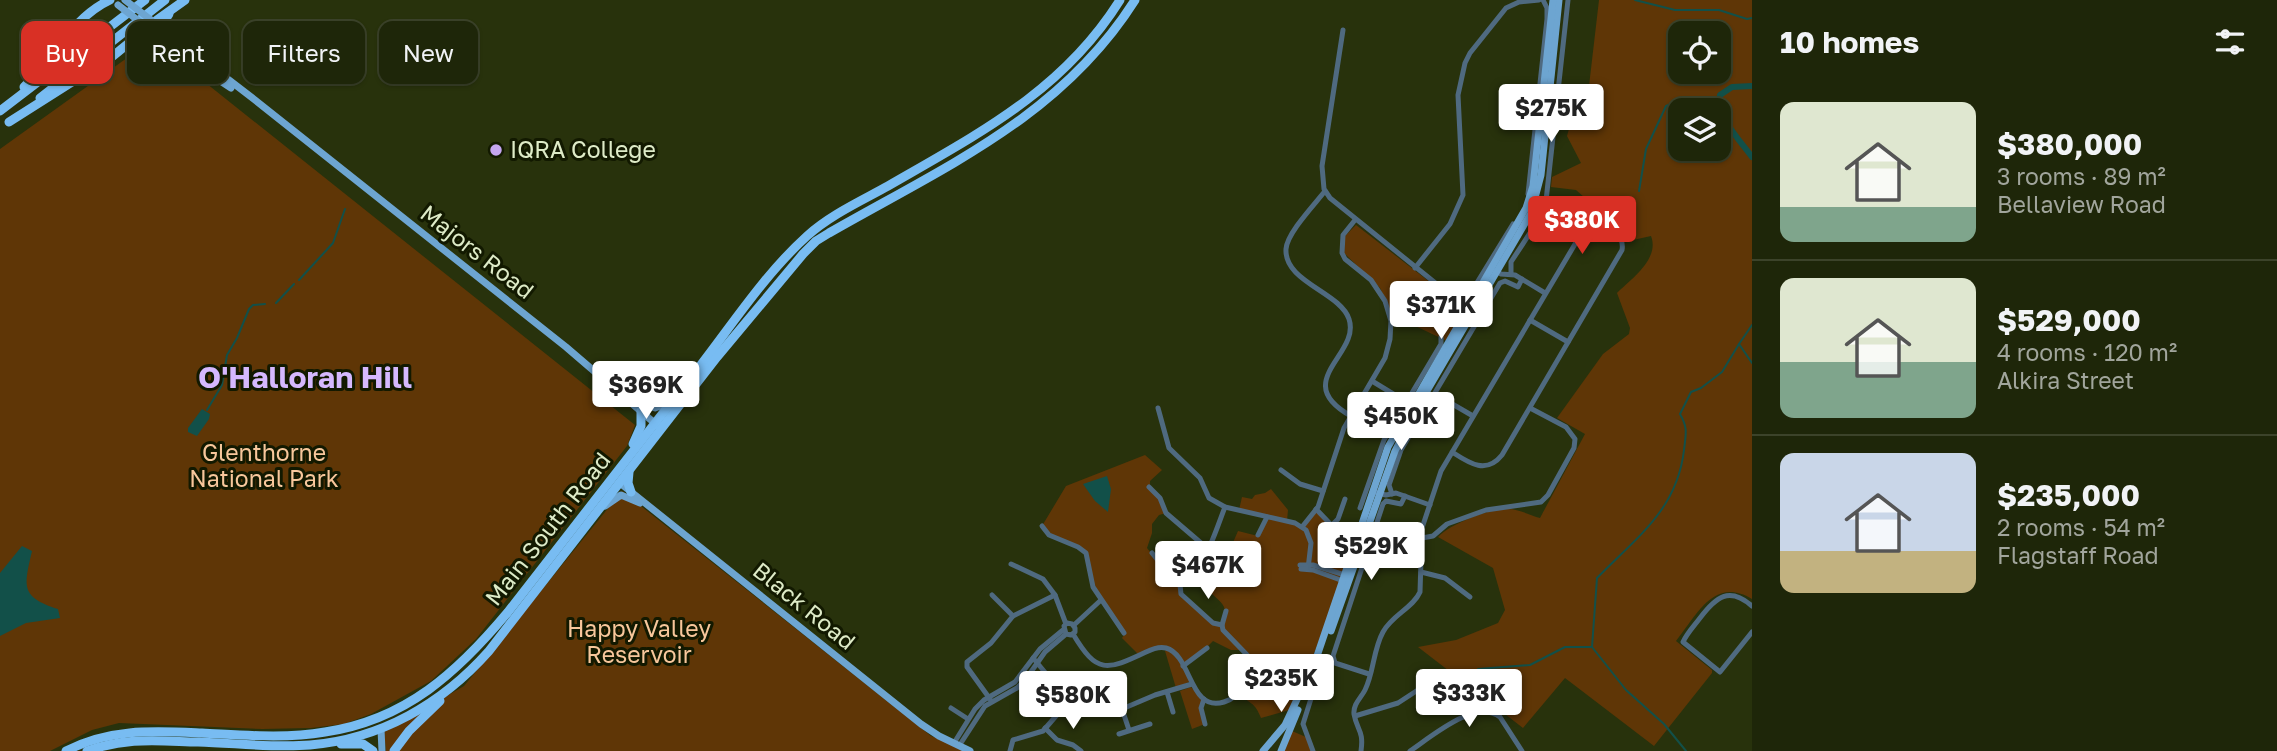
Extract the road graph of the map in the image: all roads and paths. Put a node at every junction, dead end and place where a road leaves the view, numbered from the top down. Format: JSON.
{"nodes":[{"id":1,"x":145,"y":0,"type":"edge"},
{"id":2,"x":165,"y":0,"type":"edge"},
{"id":3,"x":185,"y":0,"type":"edge"},
{"id":4,"x":1120,"y":0,"type":"edge"},
{"id":5,"x":1135,"y":0,"type":"edge"},
{"id":6,"x":1541,"y":0,"type":"edge"},
{"id":7,"x":1553,"y":0,"type":"edge"},
{"id":8,"x":1559,"y":0,"type":"edge"},
{"id":9,"x":1568,"y":0,"type":"edge"},
{"id":10,"x":116,"y":1,"type":"edge"},
{"id":11,"x":97,"y":4,"type":"edge"},
{"id":12,"x":175,"y":8,"type":"junction"},
{"id":13,"x":145,"y":21,"type":"edge"},
{"id":14,"x":154,"y":21,"type":"edge"},
{"id":15,"x":164,"y":21,"type":"edge"},
{"id":16,"x":1343,"y":30,"type":"dead end"},
{"id":17,"x":127,"y":42,"type":"edge"},
{"id":18,"x":229,"y":81,"type":"edge"},
{"id":19,"x":226,"y":84,"type":"edge"},
{"id":20,"x":264,"y":109,"type":"junction"},
{"id":21,"x":0,"y":111,"type":"edge"},
{"id":22,"x":1011,"y":113,"type":"junction"},
{"id":23,"x":9,"y":122,"type":"junction"},
{"id":24,"x":1018,"y":123,"type":"junction"},
{"id":25,"x":0,"y":129,"type":"edge"},
{"id":26,"x":1325,"y":191,"type":"junction"},
{"id":27,"x":1355,"y":220,"type":"junction"},
{"id":28,"x":803,"y":254,"type":"junction"},
{"id":29,"x":1415,"y":268,"type":"junction"},
{"id":30,"x":1495,"y":271,"type":"junction"},
{"id":31,"x":1511,"y":274,"type":"junction"},
{"id":32,"x":1522,"y":279,"type":"junction"},
{"id":33,"x":766,"y":282,"type":"junction"},
{"id":34,"x":1545,"y":293,"type":"junction"},
{"id":35,"x":1458,"y":304,"type":"junction"},
{"id":36,"x":1469,"y":317,"type":"junction"},
{"id":37,"x":1530,"y":320,"type":"junction"},
{"id":38,"x":1441,"y":337,"type":"dead end"},
{"id":39,"x":1568,"y":342,"type":"junction"},
{"id":40,"x":599,"y":375,"type":"junction"},
{"id":41,"x":688,"y":380,"type":"junction"},
{"id":42,"x":1372,"y":381,"type":"junction"},
{"id":43,"x":1435,"y":394,"type":"junction"},
{"id":44,"x":1412,"y":405,"type":"junction"},
{"id":45,"x":1158,"y":408,"type":"dead end"},
{"id":46,"x":1530,"y":408,"type":"junction"},
{"id":47,"x":641,"y":411,"type":"junction"},
{"id":48,"x":1351,"y":416,"type":"junction"},
{"id":49,"x":1473,"y":416,"type":"junction"},
{"id":50,"x":658,"y":426,"type":"junction"},
{"id":51,"x":1452,"y":452,"type":"junction"},
{"id":52,"x":625,"y":468,"type":"junction"},
{"id":53,"x":1281,"y":470,"type":"dead end"},
{"id":54,"x":616,"y":480,"type":"junction"},
{"id":55,"x":1149,"y":487,"type":"dead end"},
{"id":56,"x":1323,"y":491,"type":"junction"},
{"id":57,"x":631,"y":492,"type":"junction"},
{"id":58,"x":1376,"y":493,"type":"junction"},
{"id":59,"x":1392,"y":494,"type":"junction"},
{"id":60,"x":1405,"y":496,"type":"junction"},
{"id":61,"x":1430,"y":505,"type":"junction"},
{"id":62,"x":1225,"y":507,"type":"junction"},
{"id":63,"x":650,"y":508,"type":"junction"},
{"id":64,"x":1317,"y":509,"type":"junction"},
{"id":65,"x":596,"y":513,"type":"junction"},
{"id":66,"x":1267,"y":517,"type":"junction"},
{"id":67,"x":1332,"y":524,"type":"junction"},
{"id":68,"x":1042,"y":526,"type":"dead end"},
{"id":69,"x":1302,"y":527,"type":"junction"},
{"id":70,"x":1258,"y":535,"type":"dead end"},
{"id":71,"x":1349,"y":536,"type":"dead end"},
{"id":72,"x":1422,"y":538,"type":"junction"},
{"id":73,"x":1208,"y":549,"type":"junction"},
{"id":74,"x":1152,"y":553,"type":"dead end"},
{"id":75,"x":1011,"y":565,"type":"dead end"},
{"id":76,"x":1421,"y":572,"type":"junction"},
{"id":77,"x":1347,"y":579,"type":"junction"},
{"id":78,"x":1180,"y":585,"type":"junction"},
{"id":79,"x":992,"y":595,"type":"dead end"},
{"id":80,"x":1055,"y":595,"type":"junction"},
{"id":81,"x":1469,"y":597,"type":"dead end"},
{"id":82,"x":1101,"y":600,"type":"junction"},
{"id":83,"x":1752,"y":606,"type":"edge"},
{"id":84,"x":1226,"y":611,"type":"dead end"},
{"id":85,"x":1013,"y":616,"type":"junction"},
{"id":86,"x":1222,"y":625,"type":"junction"},
{"id":87,"x":1067,"y":631,"type":"junction"},
{"id":88,"x":1124,"y":633,"type":"dead end"},
{"id":89,"x":1750,"y":637,"type":"edge"},
{"id":90,"x":1207,"y":648,"type":"dead end"},
{"id":91,"x":1036,"y":659,"type":"junction"},
{"id":92,"x":1183,"y":666,"type":"junction"},
{"id":93,"x":1370,"y":674,"type":"junction"},
{"id":94,"x":455,"y":684,"type":"junction"},
{"id":95,"x":1192,"y":684,"type":"junction"},
{"id":96,"x":1315,"y":686,"type":"dead end"},
{"id":97,"x":1424,"y":686,"type":"dead end"},
{"id":98,"x":1167,"y":692,"type":"junction"},
{"id":99,"x":990,"y":699,"type":"junction"},
{"id":100,"x":1204,"y":699,"type":"junction"},
{"id":101,"x":1069,"y":701,"type":"junction"},
{"id":102,"x":951,"y":708,"type":"dead end"},
{"id":103,"x":1122,"y":709,"type":"junction"},
{"id":104,"x":1173,"y":712,"type":"dead end"},
{"id":105,"x":382,"y":716,"type":"junction"},
{"id":106,"x":1355,"y":716,"type":"junction"},
{"id":107,"x":968,"y":719,"type":"junction"},
{"id":108,"x":1150,"y":724,"type":"dead end"},
{"id":109,"x":1205,"y":724,"type":"dead end"},
{"id":110,"x":381,"y":729,"type":"junction"},
{"id":111,"x":1045,"y":729,"type":"junction"},
{"id":112,"x":1129,"y":730,"type":"junction"},
{"id":113,"x":313,"y":734,"type":"junction"},
{"id":114,"x":1119,"y":734,"type":"dead end"},
{"id":115,"x":328,"y":743,"type":"junction"},
{"id":116,"x":956,"y":745,"type":"junction"},
{"id":117,"x":66,"y":751,"type":"edge"},
{"id":118,"x":87,"y":751,"type":"edge"},
{"id":119,"x":373,"y":751,"type":"edge"},
{"id":120,"x":382,"y":751,"type":"edge"},
{"id":121,"x":394,"y":751,"type":"edge"},
{"id":122,"x":971,"y":751,"type":"edge"},
{"id":123,"x":1010,"y":751,"type":"edge"},
{"id":124,"x":1081,"y":751,"type":"edge"},
{"id":125,"x":1263,"y":751,"type":"edge"},
{"id":126,"x":1281,"y":751,"type":"edge"},
{"id":127,"x":1313,"y":751,"type":"edge"},
{"id":128,"x":1361,"y":751,"type":"edge"},
{"id":129,"x":1410,"y":751,"type":"edge"},
{"id":130,"x":1522,"y":751,"type":"edge"}],
"edges":[{"from":1,"to":21,"type":"highway"},
{"from":2,"to":23,"type":"highway"},
{"from":3,"to":12,"type":"highway"},
{"from":4,"to":22,"type":"highway","name":"Main South Road"},
{"from":5,"to":24,"type":"highway","name":"Main South Road"},
{"from":6,"to":29,"type":"street"},
{"from":6,"to":35,"type":"street"},
{"from":7,"to":30,"type":"main road"},
{"from":8,"to":30,"type":"main road"},
{"from":9,"to":31,"type":"street"},
{"from":10,"to":11,"type":"highway"},
{"from":10,"to":13,"type":"main road","name":"Majors Road","bridge":true},
{"from":11,"to":21,"type":"highway"},
{"from":12,"to":14,"type":"highway"},
{"from":12,"to":15,"type":"highway"},
{"from":16,"to":26,"type":"street"},
{"from":17,"to":23,"type":"highway"},
{"from":18,"to":20,"type":"main road","name":"Majors Road"},
{"from":19,"to":20,"type":"main road","name":"Majors Road"},
{"from":20,"to":40,"type":"main road","name":"Majors Road"},
{"from":22,"to":24,"type":"highway"},
{"from":22,"to":33,"type":"highway","name":"Main South Road"},
{"from":23,"to":25,"type":"highway"},
{"from":24,"to":28,"type":"highway","name":"Main South Road"},
{"from":26,"to":27,"type":"street"},
{"from":26,"to":48,"type":"street"},
{"from":27,"to":29,"type":"street"},
{"from":27,"to":42,"type":"street"},
{"from":28,"to":33,"type":"highway"},
{"from":28,"to":50,"type":"highway","name":"Main South Road"},
{"from":29,"to":35,"type":"street"},
{"from":30,"to":31,"type":"street"},
{"from":30,"to":36,"type":"main road"},
{"from":31,"to":32,"type":"street"},
{"from":32,"to":34,"type":"street"},
{"from":32,"to":43,"type":"street"},
{"from":33,"to":41,"type":"highway","name":"Main South Road"},
{"from":34,"to":37,"type":"street"},
{"from":34,"to":39,"type":"street"},
{"from":35,"to":36,"type":"street"},
{"from":36,"to":44,"type":"main road"},
{"from":37,"to":39,"type":"street"},
{"from":37,"to":49,"type":"street"},
{"from":38,"to":44,"type":"street"},
{"from":39,"to":46,"type":"street"},
{"from":40,"to":41,"type":"main road"},
{"from":40,"to":47,"type":"main road","name":"Majors Road"},
{"from":41,"to":50,"type":"highway","name":"Main South Road"},
{"from":42,"to":44,"type":"street"},
{"from":42,"to":48,"type":"street"},
{"from":43,"to":49,"type":"street"},
{"from":43,"to":59,"type":"street"},
{"from":44,"to":58,"type":"main road"},
{"from":44,"to":67,"type":"street"},
{"from":45,"to":62,"type":"street"},
{"from":46,"to":51,"type":"street"},
{"from":46,"to":72,"type":"street"},
{"from":47,"to":50,"type":"main road","name":"Majors Road"},
{"from":47,"to":52,"type":"highway"},
{"from":48,"to":56,"type":"street"},
{"from":49,"to":51,"type":"street"},
{"from":50,"to":52,"type":"highway","name":"Main South Road"},
{"from":51,"to":61,"type":"street"},
{"from":52,"to":54,"type":"highway","name":"Main South Road"},
{"from":52,"to":57,"type":"highway"},
{"from":53,"to":56,"type":"street"},
{"from":54,"to":57,"type":"main road","name":"Black Road"},
{"from":54,"to":65,"type":"highway","name":"Main South Road"},
{"from":54,"to":105,"type":"highway","name":"Main South Road"},
{"from":55,"to":73,"type":"street"},
{"from":56,"to":64,"type":"street"},
{"from":57,"to":63,"type":"main road","name":"Black Road"},
{"from":58,"to":59,"type":"street"},
{"from":58,"to":77,"type":"main road"},
{"from":59,"to":60,"type":"street"},
{"from":60,"to":61,"type":"street"},
{"from":60,"to":93,"type":"street"},
{"from":61,"to":72,"type":"street"},
{"from":62,"to":66,"type":"street"},
{"from":62,"to":73,"type":"street"},
{"from":63,"to":65,"type":"main road"},
{"from":63,"to":116,"type":"main road","name":"Black Road"},
{"from":64,"to":67,"type":"street"},
{"from":64,"to":69,"type":"street"},
{"from":65,"to":94,"type":"highway","name":"Main South Road"},
{"from":66,"to":69,"type":"street"},
{"from":66,"to":70,"type":"street"},
{"from":67,"to":71,"type":"street"},
{"from":68,"to":82,"type":"street"},
{"from":69,"to":77,"type":"street"},
{"from":72,"to":76,"type":"street"},
{"from":73,"to":78,"type":"street"},
{"from":74,"to":78,"type":"street"},
{"from":75,"to":80,"type":"street"},
{"from":76,"to":81,"type":"street"},
{"from":76,"to":93,"type":"street"},
{"from":77,"to":125,"type":"main road"},
{"from":77,"to":126,"type":"main road"},
{"from":78,"to":86,"type":"street"},
{"from":79,"to":85,"type":"street"},
{"from":80,"to":85,"type":"street"},
{"from":80,"to":87,"type":"street"},
{"from":82,"to":87,"type":"street"},
{"from":82,"to":88,"type":"street"},
{"from":83,"to":89,"type":"street"},
{"from":84,"to":86,"type":"street"},
{"from":85,"to":99,"type":"street"},
{"from":86,"to":100,"type":"street"},
{"from":87,"to":91,"type":"street"},
{"from":87,"to":92,"type":"street"},
{"from":90,"to":92,"type":"street"},
{"from":91,"to":99,"type":"street"},
{"from":91,"to":101,"type":"street"},
{"from":92,"to":95,"type":"street"},
{"from":93,"to":106,"type":"street"},
{"from":94,"to":110,"type":"highway","name":"Main South Road"},
{"from":94,"to":121,"type":"highway"},
{"from":95,"to":98,"type":"street"},
{"from":95,"to":100,"type":"street"},
{"from":96,"to":127,"type":"street"},
{"from":97,"to":106,"type":"street"},
{"from":98,"to":103,"type":"street"},
{"from":98,"to":104,"type":"street"},
{"from":99,"to":107,"type":"street"},
{"from":99,"to":116,"type":"street"},
{"from":100,"to":109,"type":"street"},
{"from":101,"to":103,"type":"street"},
{"from":101,"to":111,"type":"street"},
{"from":102,"to":107,"type":"street"},
{"from":103,"to":112,"type":"street"},
{"from":105,"to":110,"type":"highway"},
{"from":105,"to":113,"type":"highway","name":"Main South Road"},
{"from":106,"to":128,"type":"street"},
{"from":107,"to":116,"type":"street"},
{"from":108,"to":112,"type":"street"},
{"from":110,"to":113,"type":"highway"},
{"from":110,"to":115,"type":"highway","name":"Main South Road"},
{"from":110,"to":120,"type":"main road"},
{"from":111,"to":123,"type":"street"},
{"from":111,"to":124,"type":"street"},
{"from":112,"to":114,"type":"street"},
{"from":113,"to":117,"type":"highway","name":"Main South Road"},
{"from":115,"to":118,"type":"highway","name":"Main South Road"},
{"from":115,"to":119,"type":"highway"},
{"from":116,"to":122,"type":"main road","name":"Black Road"},
{"from":129,"to":130,"type":"street"}]}
